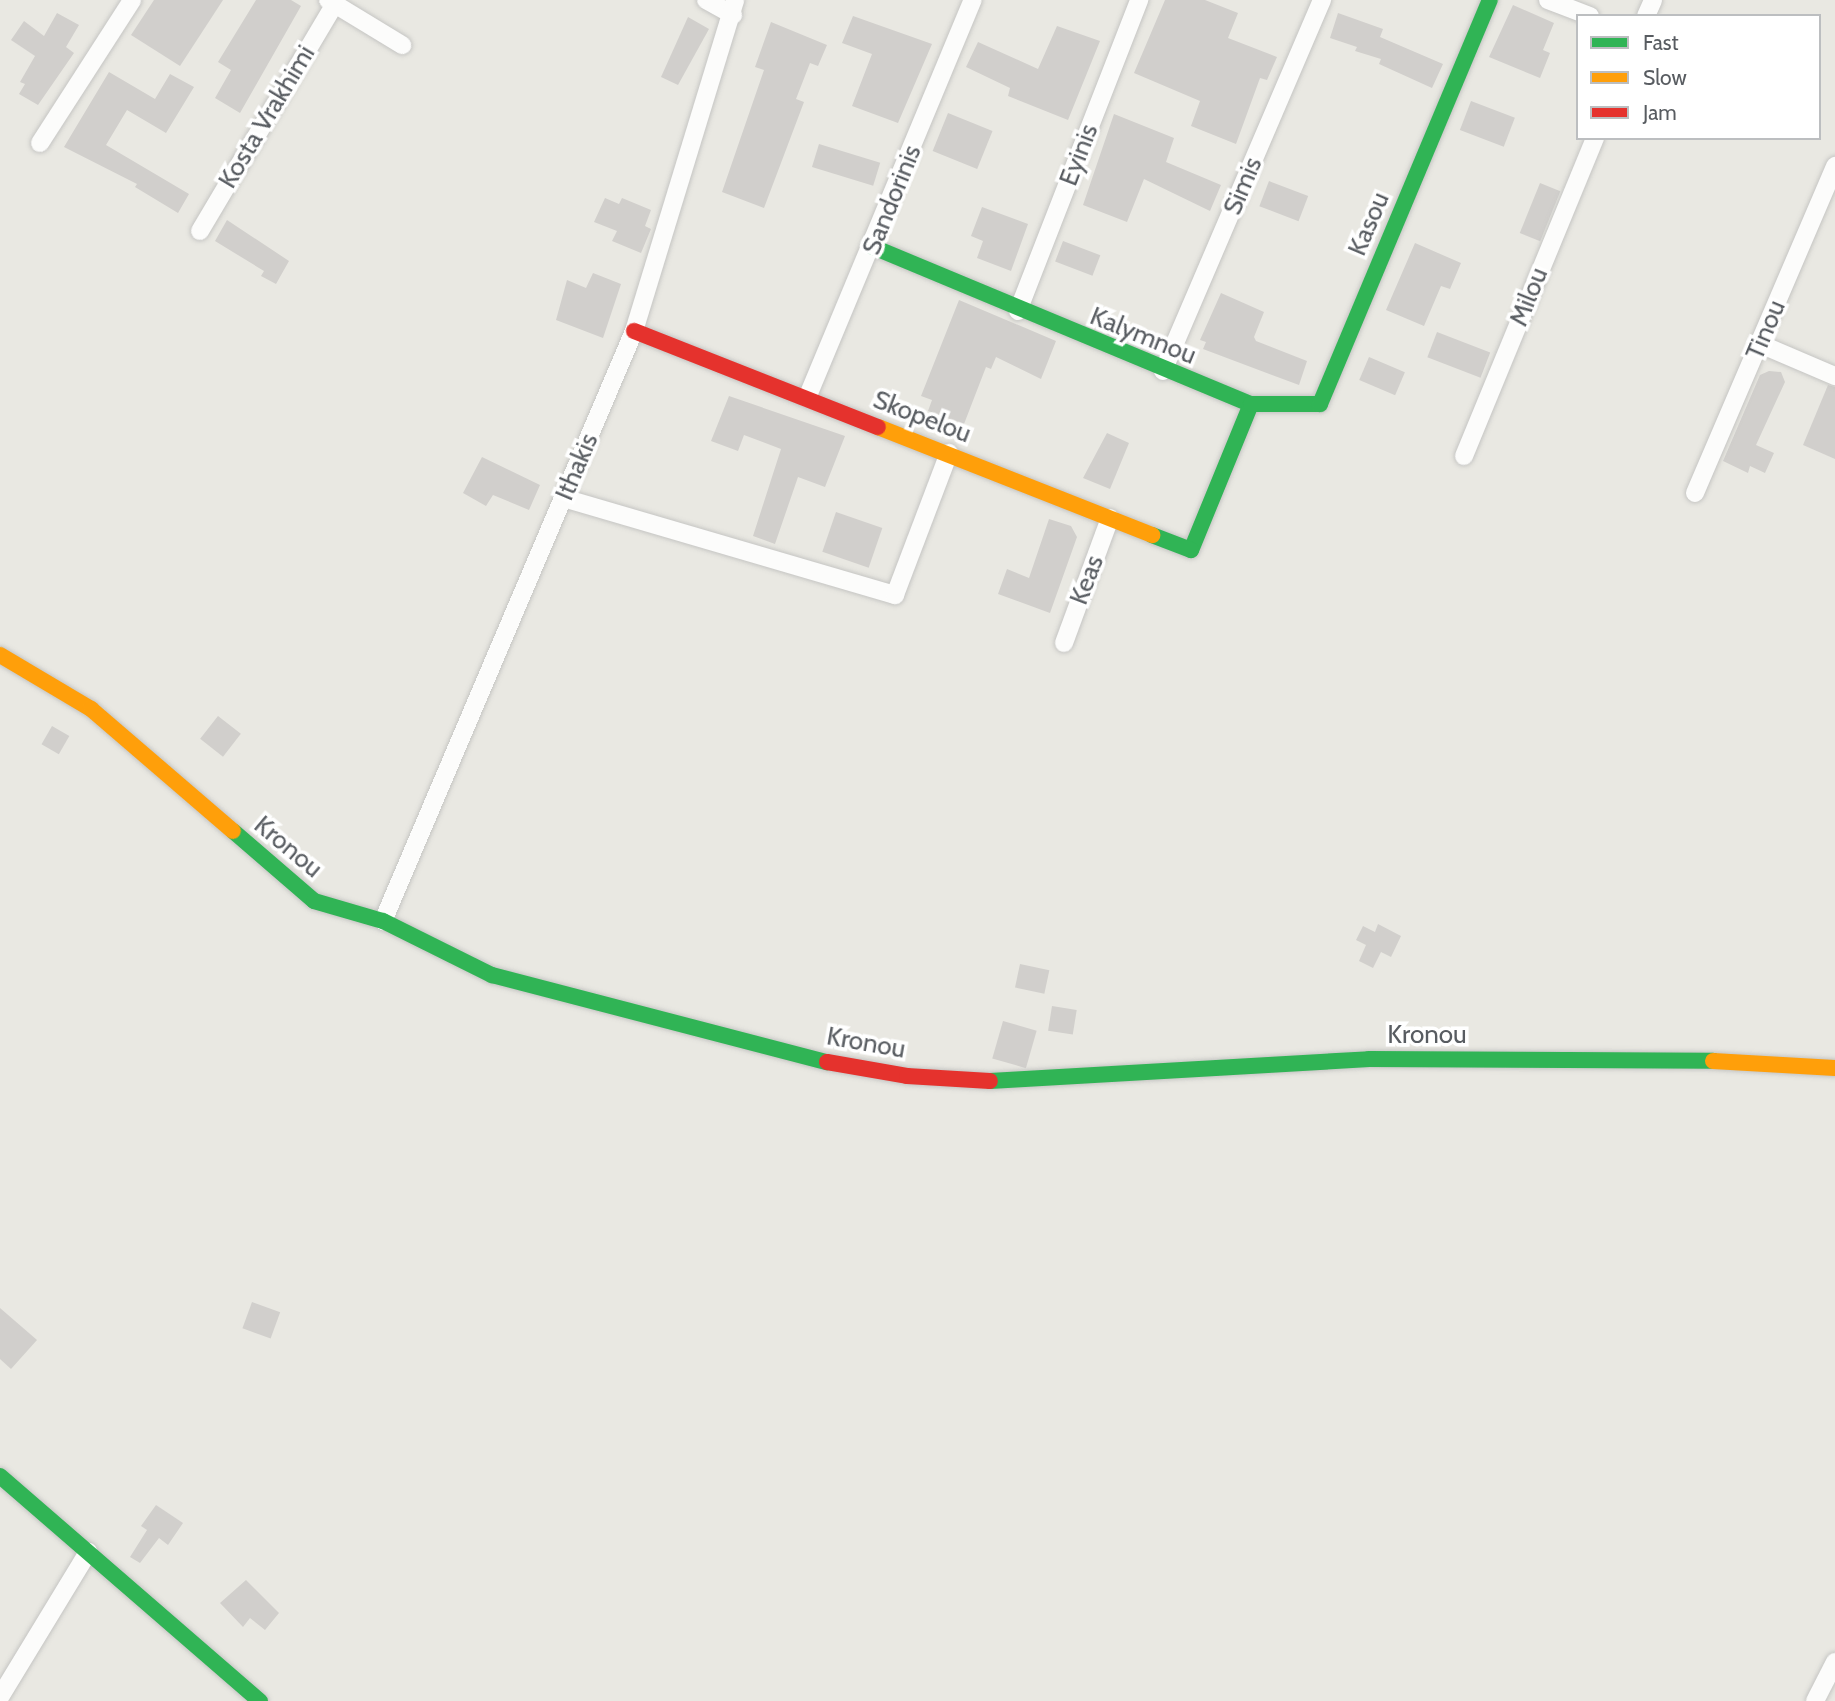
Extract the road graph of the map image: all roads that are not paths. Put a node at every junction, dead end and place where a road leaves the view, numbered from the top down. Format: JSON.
{"nodes":[{"id":1,"x":132,"y":0,"type":"edge"},
{"id":2,"x":706,"y":0,"type":"edge"},
{"id":3,"x":973,"y":0,"type":"edge"},
{"id":4,"x":1322,"y":0,"type":"edge"},
{"id":5,"x":1490,"y":0,"type":"edge"},
{"id":6,"x":1548,"y":0,"type":"edge"},
{"id":7,"x":331,"y":2,"type":"edge"},
{"id":8,"x":1133,"y":2,"type":"edge"},
{"id":9,"x":734,"y":8,"type":"edge"},
{"id":10,"x":1585,"y":14,"type":"edge"},
{"id":11,"x":402,"y":45,"type":"dead end"},
{"id":12,"x":1594,"y":140,"type":"edge"},
{"id":13,"x":40,"y":142,"type":"dead end"},
{"id":14,"x":1835,"y":166,"type":"edge"},
{"id":15,"x":1831,"y":189,"type":"edge"},
{"id":16,"x":200,"y":231,"type":"dead end"},
{"id":17,"x":873,"y":247,"type":"junction"},
{"id":18,"x":1018,"y":311,"type":"junction"},
{"id":19,"x":634,"y":331,"type":"junction"},
{"id":20,"x":1760,"y":344,"type":"junction"},
{"id":21,"x":1163,"y":371,"type":"junction"},
{"id":22,"x":1835,"y":376,"type":"edge"},
{"id":23,"x":807,"y":398,"type":"junction"},
{"id":24,"x":1251,"y":404,"type":"junction"},
{"id":25,"x":949,"y":453,"type":"junction"},
{"id":26,"x":1464,"y":456,"type":"dead end"},
{"id":27,"x":1695,"y":493,"type":"dead end"},
{"id":28,"x":563,"y":498,"type":"junction"},
{"id":29,"x":1110,"y":518,"type":"junction"},
{"id":30,"x":1064,"y":643,"type":"dead end"},
{"id":31,"x":0,"y":655,"type":"edge"},
{"id":32,"x":383,"y":920,"type":"junction"},
{"id":33,"x":1835,"y":1068,"type":"edge"},
{"id":34,"x":0,"y":1476,"type":"edge"},
{"id":35,"x":88,"y":1552,"type":"junction"},
{"id":36,"x":1835,"y":1662,"type":"edge"},
{"id":37,"x":0,"y":1697,"type":"edge"},
{"id":38,"x":260,"y":1701,"type":"edge"},
{"id":39,"x":1815,"y":1701,"type":"edge"}],
"edges":[{"from":1,"to":13,"type":"street"},
{"from":2,"to":9,"type":"street"},
{"from":3,"to":17,"type":"street","name":"Sandorinis"},
{"from":4,"to":21,"type":"street","name":"Simis"},
{"from":5,"to":24,"type":"street","name":"Kasou"},
{"from":6,"to":10,"type":"street"},
{"from":7,"to":11,"type":"street"},
{"from":7,"to":16,"type":"street","name":"Kosta Vrakhimi"},
{"from":8,"to":18,"type":"street","name":"Eyinis"},
{"from":9,"to":19,"type":"street","name":"Ithakis"},
{"from":12,"to":26,"type":"street","name":"Milou"},
{"from":14,"to":15,"type":"street","name":"Tinou"},
{"from":15,"to":20,"type":"street","name":"Tinou"},
{"from":17,"to":18,"type":"street","name":"Kalymnou"},
{"from":17,"to":23,"type":"street","name":"Sandorinis"},
{"from":18,"to":21,"type":"street","name":"Kalymnou"},
{"from":19,"to":23,"type":"street","name":"Skopelou"},
{"from":19,"to":28,"type":"street","name":"Ithakis"},
{"from":20,"to":22,"type":"street"},
{"from":20,"to":27,"type":"street","name":"Tinou"},
{"from":21,"to":24,"type":"street","name":"Kalymnou"},
{"from":23,"to":25,"type":"street","name":"Skopelou"},
{"from":24,"to":29,"type":"street","name":"Skopelou"},
{"from":25,"to":28,"type":"street"},
{"from":25,"to":29,"type":"street","name":"Skopelou"},
{"from":28,"to":32,"type":"street","name":"Ithakis"},
{"from":29,"to":30,"type":"street","name":"Keas"},
{"from":31,"to":32,"type":"street","name":"Kronou"},
{"from":32,"to":33,"type":"street","name":"Kronou"},
{"from":34,"to":35,"type":"street"},
{"from":35,"to":37,"type":"street"},
{"from":35,"to":38,"type":"street"},
{"from":36,"to":39,"type":"street"}]}
